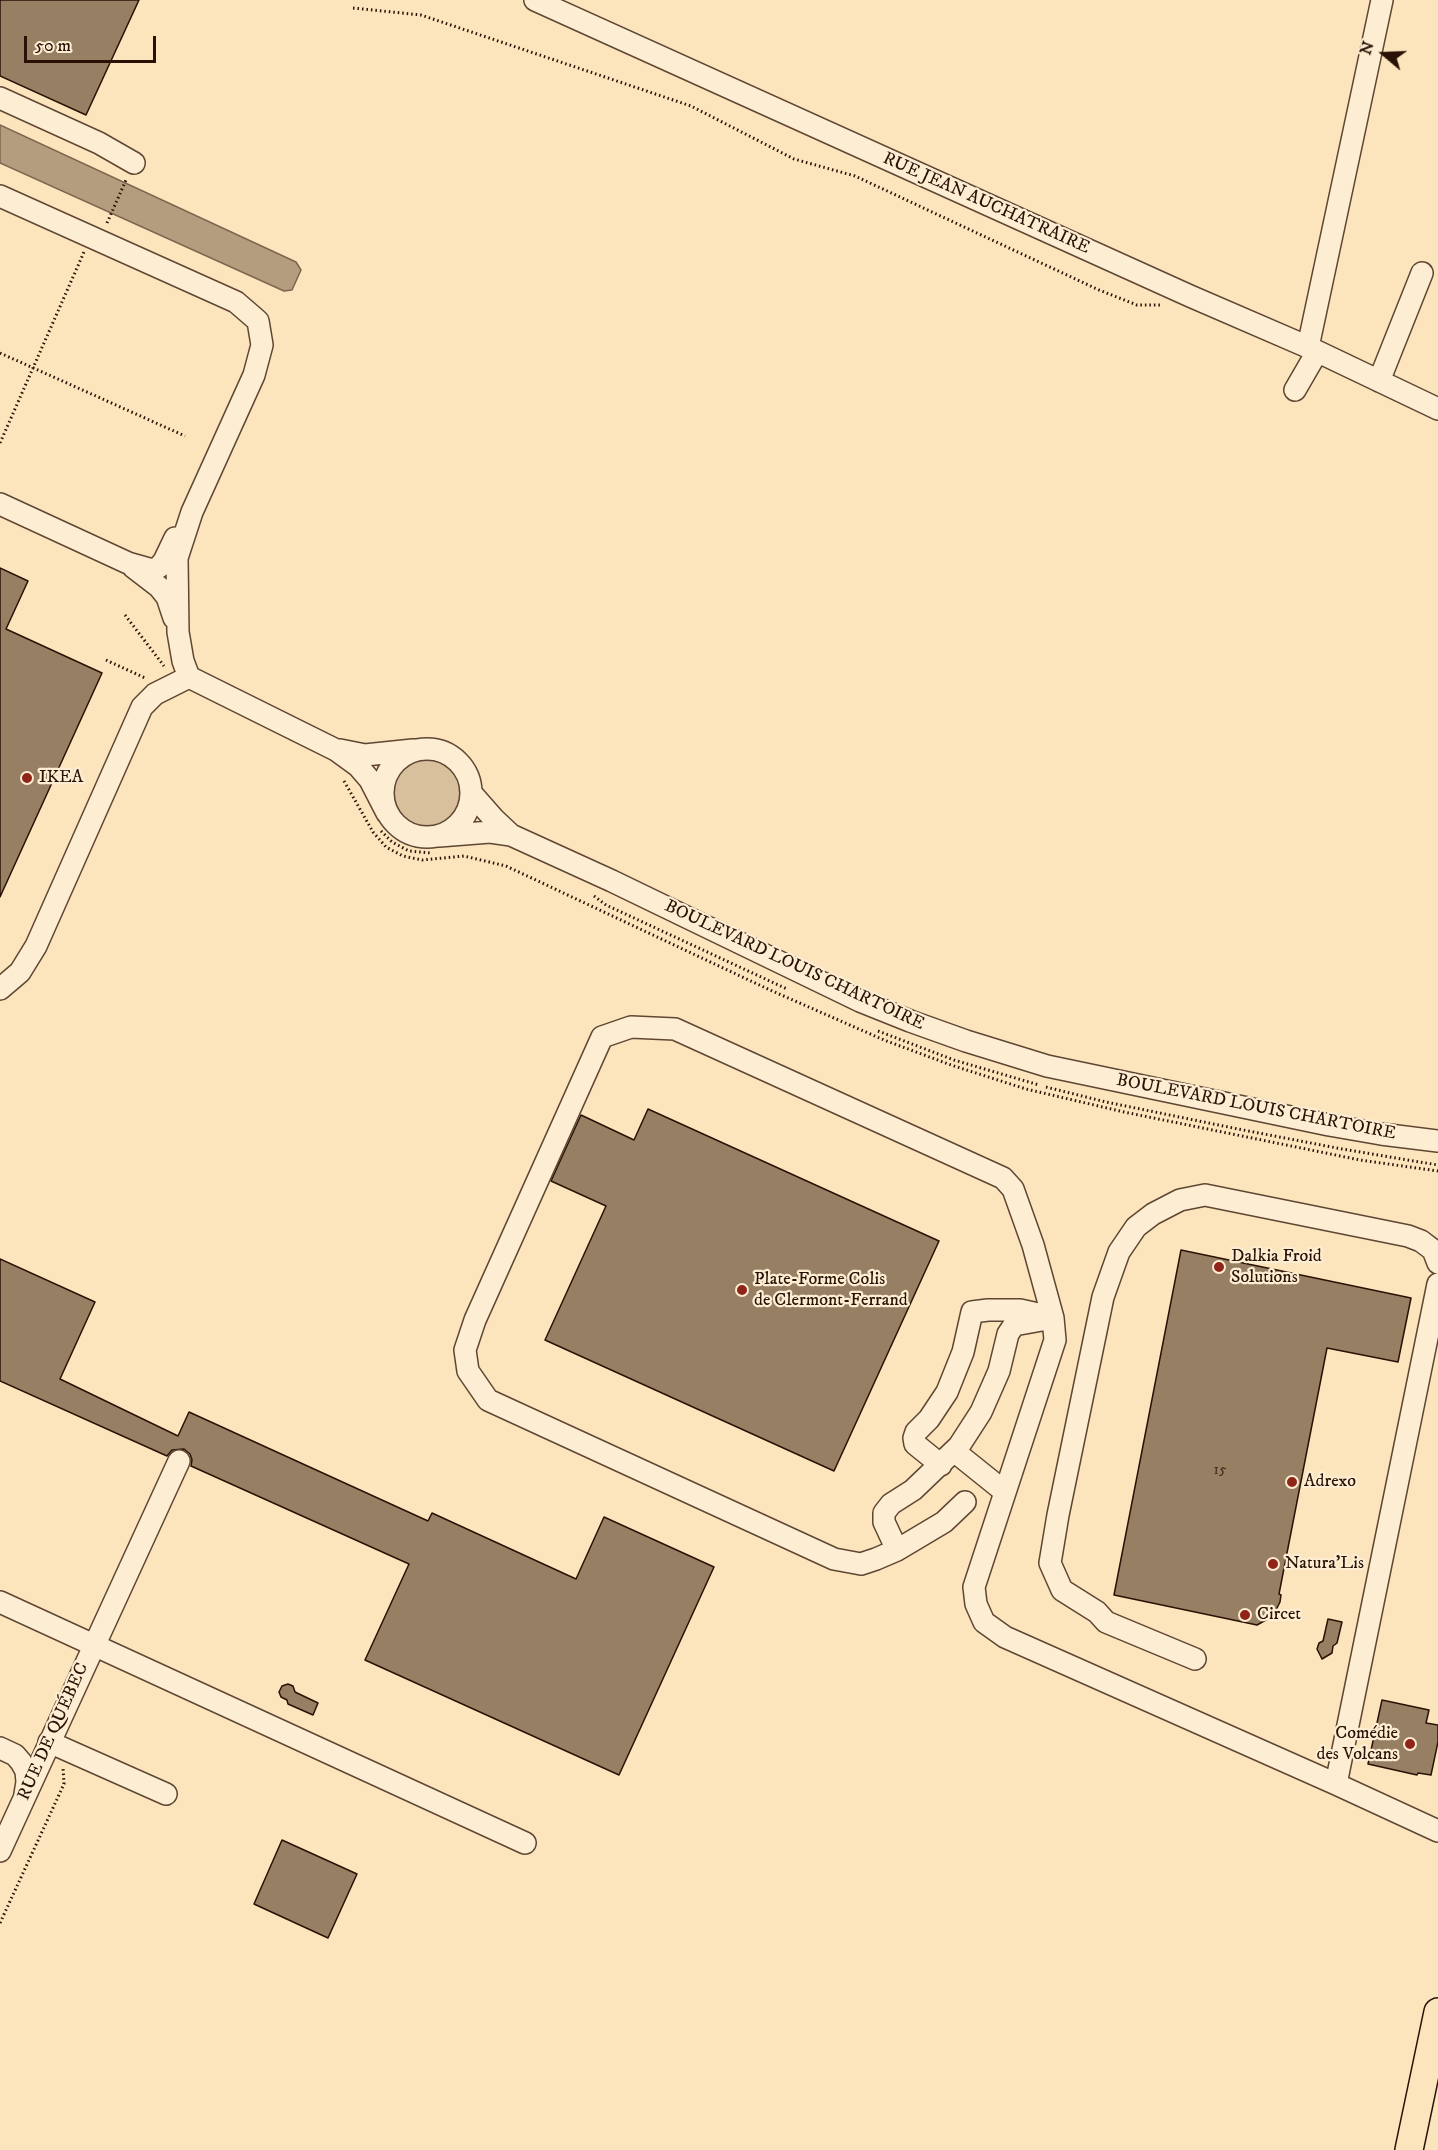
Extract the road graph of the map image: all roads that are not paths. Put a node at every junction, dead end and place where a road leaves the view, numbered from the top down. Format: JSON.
{"nodes":[{"id":1,"x":535,"y":0,"type":"edge"},
{"id":2,"x":1382,"y":0,"type":"edge"},
{"id":3,"x":0,"y":98,"type":"edge"},
{"id":4,"x":131,"y":168,"type":"road end"},
{"id":5,"x":0,"y":196,"type":"edge"},
{"id":6,"x":1422,"y":273,"type":"dead end"},
{"id":7,"x":1312,"y":349,"type":"junction"},
{"id":8,"x":1378,"y":381,"type":"junction"},
{"id":9,"x":1295,"y":390,"type":"dead end"},
{"id":10,"x":1438,"y":409,"type":"edge"},
{"id":11,"x":0,"y":504,"type":"edge"},
{"id":12,"x":192,"y":513,"type":"junction"},
{"id":13,"x":128,"y":563,"type":"junction"},
{"id":14,"x":178,"y":632,"type":"junction"},
{"id":15,"x":189,"y":677,"type":"junction"},
{"id":16,"x":336,"y":750,"type":"junction"},
{"id":17,"x":417,"y":750,"type":"junction"},
{"id":18,"x":472,"y":794,"type":"junction"},
{"id":19,"x":387,"y":813,"type":"junction"},
{"id":20,"x":511,"y":835,"type":"junction"},
{"id":21,"x":439,"y":836,"type":"junction"},
{"id":22,"x":0,"y":989,"type":"edge"},
{"id":23,"x":1438,"y":1141,"type":"edge"},
{"id":24,"x":1438,"y":1263,"type":"edge"},
{"id":25,"x":1438,"y":1284,"type":"edge"},
{"id":26,"x":1053,"y":1318,"type":"junction"},
{"id":27,"x":947,"y":1458,"type":"junction"},
{"id":28,"x":178,"y":1461,"type":"dead end"},
{"id":29,"x":1005,"y":1492,"type":"junction"},
{"id":30,"x":965,"y":1502,"type":"dead end"},
{"id":31,"x":897,"y":1550,"type":"junction"},
{"id":32,"x":0,"y":1602,"type":"edge"},
{"id":33,"x":92,"y":1646,"type":"junction"},
{"id":34,"x":1195,"y":1659,"type":"dead end"},
{"id":35,"x":0,"y":1748,"type":"edge"},
{"id":36,"x":47,"y":1748,"type":"junction"},
{"id":37,"x":1336,"y":1784,"type":"junction"},
{"id":38,"x":166,"y":1794,"type":"dead end"},
{"id":39,"x":22,"y":1804,"type":"junction"},
{"id":40,"x":1438,"y":1831,"type":"edge"},
{"id":41,"x":525,"y":1843,"type":"dead end"},
{"id":42,"x":0,"y":1851,"type":"edge"},
{"id":43,"x":1438,"y":2012,"type":"edge"},
{"id":44,"x":1409,"y":2150,"type":"edge"}],
"edges":[{"from":1,"to":7,"type":"street","name":"RUE JEAN AUCHATRAIRE"},
{"from":2,"to":7,"type":"street"},
{"from":3,"to":4,"type":"street"},
{"from":5,"to":12,"type":"street"},
{"from":6,"to":8,"type":"street"},
{"from":7,"to":8,"type":"street","name":"RUE JEAN AUCHATRAIRE"},
{"from":7,"to":9,"type":"street"},
{"from":8,"to":10,"type":"street","name":"RUE JEAN AUCHATRAIRE"},
{"from":11,"to":13,"type":"street"},
{"from":12,"to":13,"type":"street"},
{"from":12,"to":14,"type":"street"},
{"from":13,"to":14,"type":"street"},
{"from":14,"to":15,"type":"street"},
{"from":15,"to":16,"type":"street"},
{"from":15,"to":22,"type":"street"},
{"from":16,"to":17,"type":"street"},
{"from":16,"to":19,"type":"street"},
{"from":17,"to":18,"type":"street"},
{"from":17,"to":19,"type":"street"},
{"from":18,"to":20,"type":"street"},
{"from":18,"to":21,"type":"street"},
{"from":19,"to":21,"type":"street"},
{"from":20,"to":21,"type":"street"},
{"from":20,"to":23,"type":"street","name":"BOULEVARD LOUIS CHARTOIRE"},
{"from":24,"to":34,"type":"street"},
{"from":25,"to":37,"type":"street"},
{"from":26,"to":27,"type":"street"},
{"from":26,"to":27,"type":"street"},
{"from":26,"to":29,"type":"street"},
{"from":26,"to":31,"type":"street"},
{"from":27,"to":29,"type":"street"},
{"from":27,"to":31,"type":"street"},
{"from":28,"to":33,"type":"street","name":"RUE DE QUÉBEC"},
{"from":29,"to":37,"type":"street"},
{"from":30,"to":31,"type":"street"},
{"from":32,"to":33,"type":"street"},
{"from":33,"to":36,"type":"street","name":"RUE DE QUÉBEC"},
{"from":33,"to":41,"type":"street"},
{"from":35,"to":39,"type":"street"},
{"from":36,"to":38,"type":"street"},
{"from":36,"to":39,"type":"street","name":"RUE DE QUÉBEC"},
{"from":37,"to":40,"type":"street"},
{"from":39,"to":42,"type":"street","name":"RUE DE QUÉBEC"},
{"from":43,"to":44,"type":"main road"}]}
